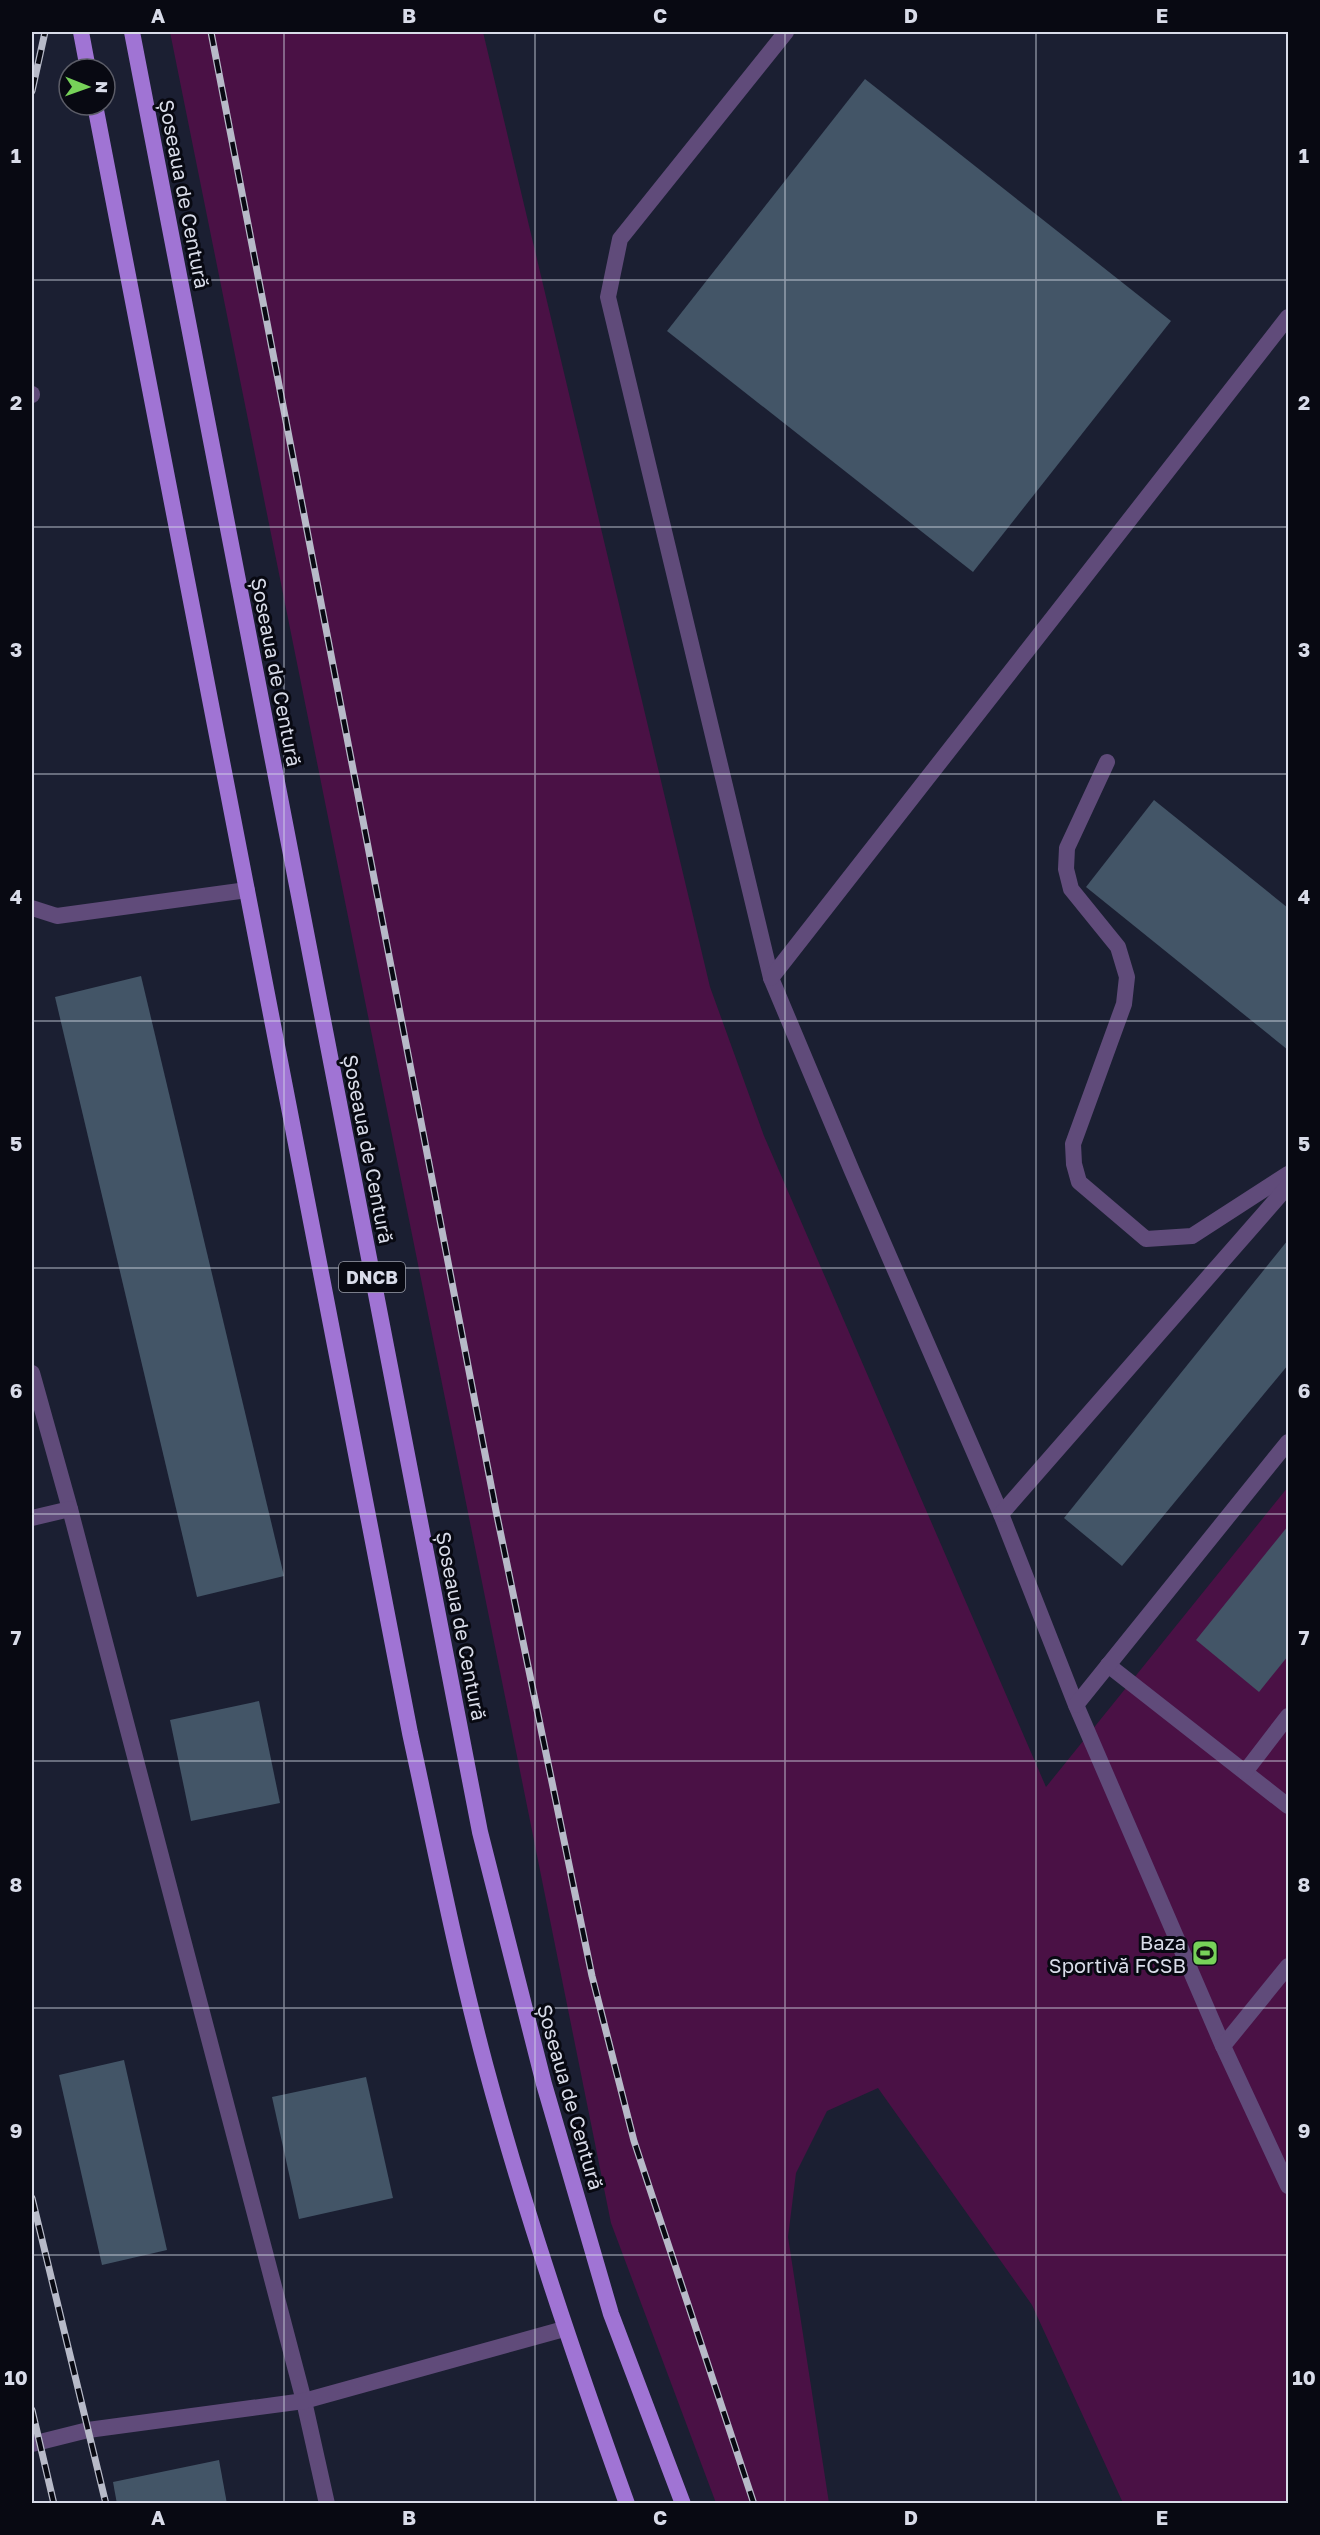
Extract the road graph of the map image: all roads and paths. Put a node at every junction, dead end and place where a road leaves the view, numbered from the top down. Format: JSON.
{"nodes":[{"id":1,"x":81,"y":32,"type":"edge"},
{"id":2,"x":132,"y":32,"type":"edge"},
{"id":3,"x":786,"y":32,"type":"edge"},
{"id":4,"x":86,"y":57,"type":"edge"},
{"id":5,"x":97,"y":117,"type":"edge"},
{"id":6,"x":1288,"y":317,"type":"edge"},
{"id":7,"x":1107,"y":762,"type":"dead end"},
{"id":8,"x":247,"y":890,"type":"junction"},
{"id":9,"x":32,"y":908,"type":"edge"},
{"id":10,"x":771,"y":978,"type":"junction"},
{"id":11,"x":1288,"y":1174,"type":"edge"},
{"id":12,"x":1288,"y":1186,"type":"edge"},
{"id":13,"x":32,"y":1373,"type":"edge"},
{"id":14,"x":1288,"y":1442,"type":"edge"},
{"id":15,"x":70,"y":1509,"type":"junction"},
{"id":16,"x":1001,"y":1514,"type":"junction"},
{"id":17,"x":32,"y":1518,"type":"edge"},
{"id":18,"x":1108,"y":1665,"type":"junction"},
{"id":19,"x":1076,"y":1705,"type":"junction"},
{"id":20,"x":1288,"y":1716,"type":"edge"},
{"id":21,"x":1245,"y":1772,"type":"junction"},
{"id":22,"x":1288,"y":1806,"type":"edge"},
{"id":23,"x":1288,"y":1966,"type":"edge"},
{"id":24,"x":1223,"y":2046,"type":"junction"},
{"id":25,"x":1288,"y":2186,"type":"edge"},
{"id":26,"x":564,"y":2329,"type":"junction"},
{"id":27,"x":304,"y":2401,"type":"junction"},
{"id":28,"x":32,"y":2444,"type":"edge"},
{"id":29,"x":327,"y":2504,"type":"edge"},
{"id":30,"x":627,"y":2504,"type":"edge"},
{"id":31,"x":683,"y":2504,"type":"edge"}],
"edges":[{"from":1,"to":4,"type":"main road"},
{"from":2,"to":31,"type":"main road","name":"Șoseaua de Centură","number":"DNCB"},
{"from":3,"to":10,"type":"lane"},
{"from":5,"to":8,"type":"main road","number":"DNCB"},
{"from":6,"to":10,"type":"lane"},
{"from":7,"to":11,"type":"lane"},
{"from":8,"to":9,"type":"lane"},
{"from":8,"to":26,"type":"main road","number":"DNCB"},
{"from":10,"to":16,"type":"lane"},
{"from":12,"to":16,"type":"lane"},
{"from":13,"to":15,"type":"lane"},
{"from":14,"to":18,"type":"lane"},
{"from":15,"to":17,"type":"lane"},
{"from":15,"to":27,"type":"lane"},
{"from":16,"to":19,"type":"lane"},
{"from":18,"to":19,"type":"lane"},
{"from":18,"to":21,"type":"lane"},
{"from":19,"to":24,"type":"lane"},
{"from":20,"to":21,"type":"lane"},
{"from":21,"to":22,"type":"lane"},
{"from":23,"to":24,"type":"lane"},
{"from":24,"to":25,"type":"lane"},
{"from":26,"to":27,"type":"lane"},
{"from":26,"to":30,"type":"main road","number":"DNCB"},
{"from":27,"to":28,"type":"lane"},
{"from":27,"to":29,"type":"lane"}]}
